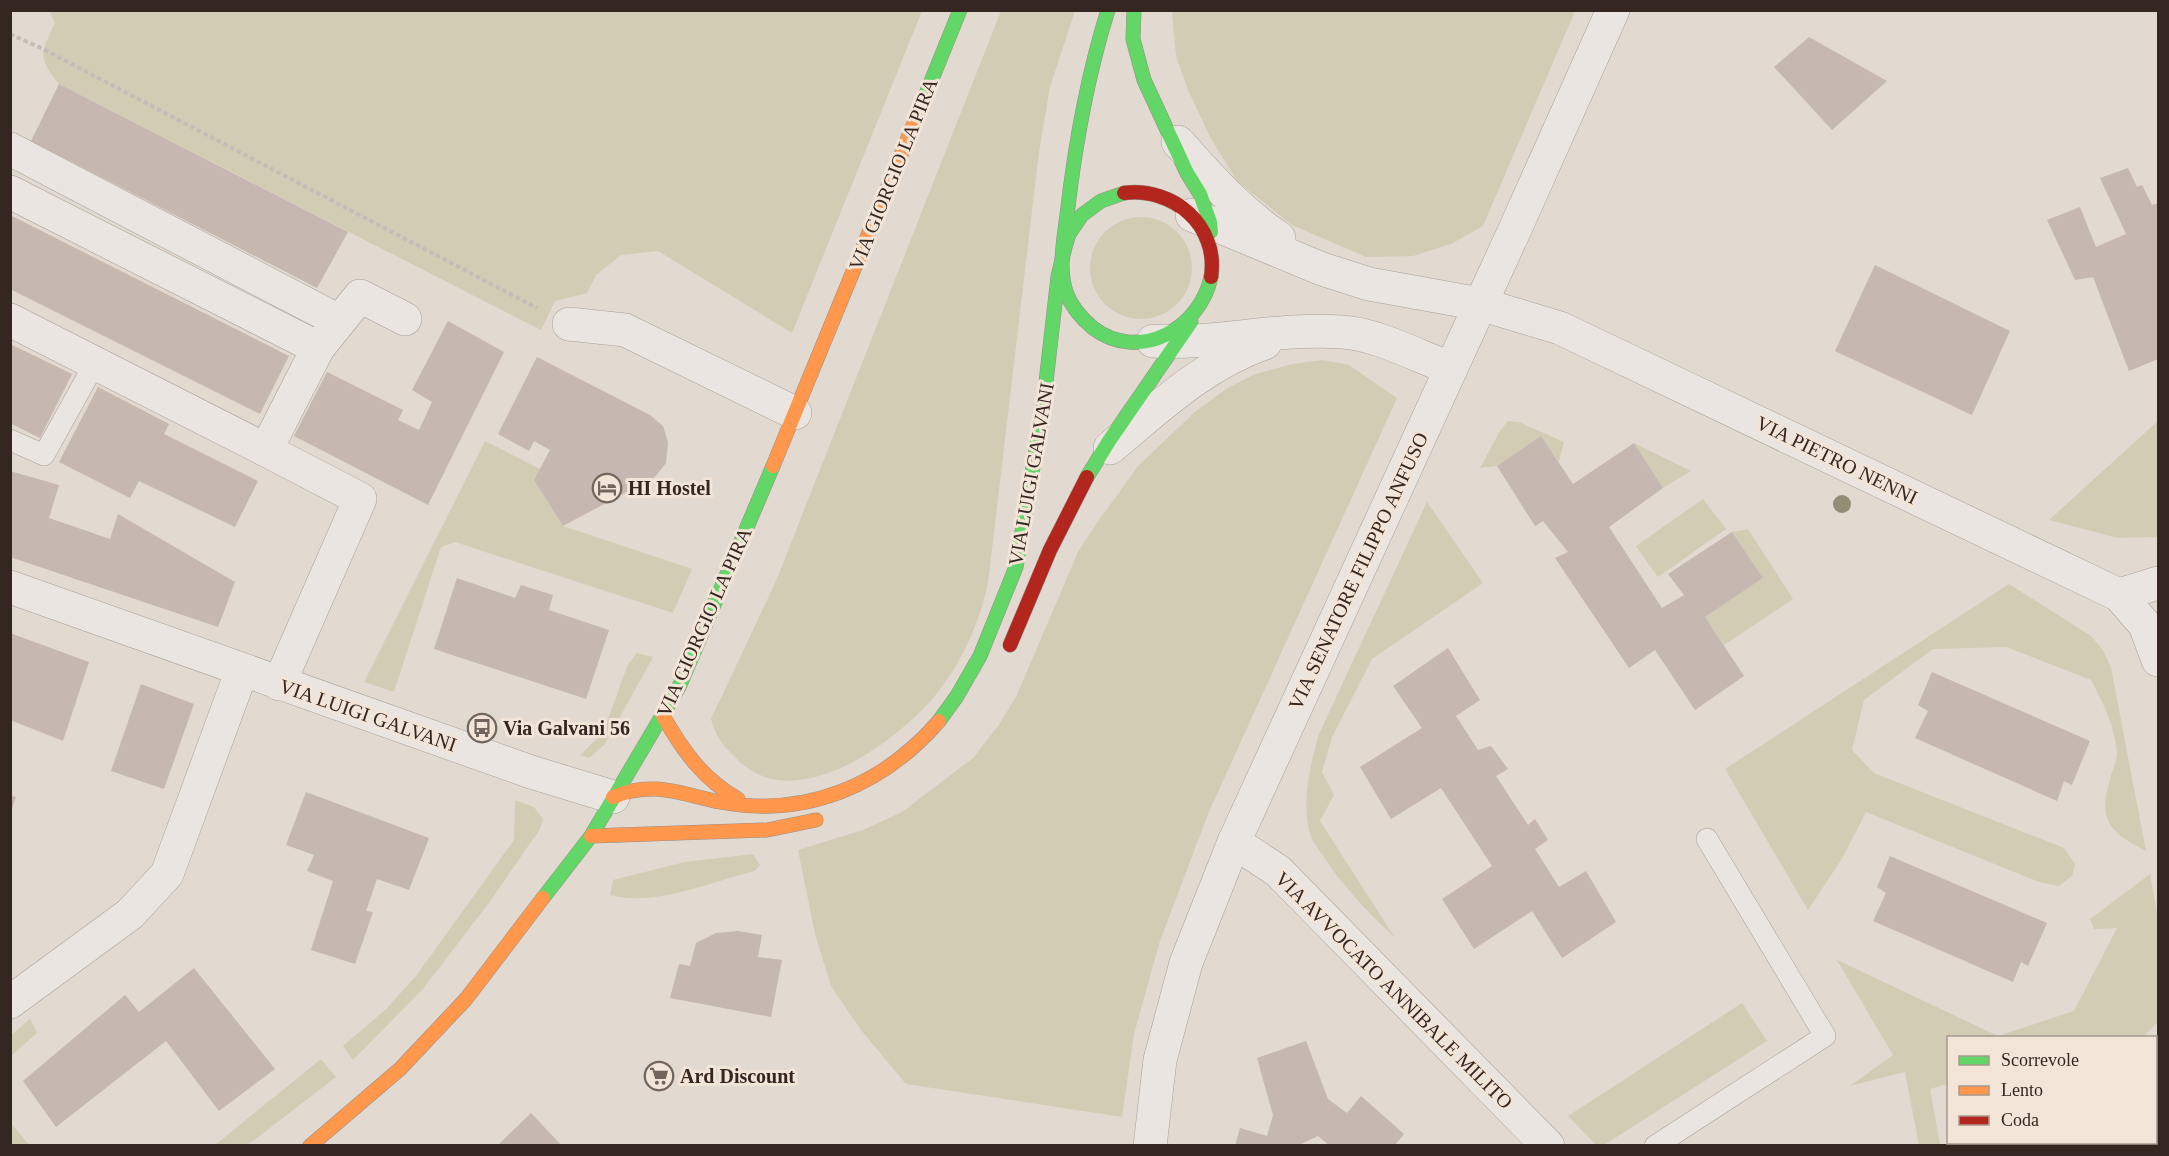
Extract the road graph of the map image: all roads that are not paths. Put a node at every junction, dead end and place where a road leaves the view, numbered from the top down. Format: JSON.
{"nodes":[{"id":1,"x":960,"y":10,"type":"edge"},
{"id":2,"x":1108,"y":10,"type":"edge"},
{"id":3,"x":1134,"y":10,"type":"edge"},
{"id":4,"x":1613,"y":10,"type":"edge"},
{"id":5,"x":1168,"y":130,"type":"junction"},
{"id":6,"x":10,"y":149,"type":"edge"},
{"id":7,"x":10,"y":192,"type":"edge"},
{"id":8,"x":1201,"y":219,"type":"junction"},
{"id":9,"x":1062,"y":259,"type":"junction"},
{"id":10,"x":1213,"y":266,"type":"junction"},
{"id":11,"x":1322,"y":269,"type":"junction"},
{"id":12,"x":1480,"y":304,"type":"junction"},
{"id":13,"x":405,"y":319,"type":"dead end"},
{"id":14,"x":10,"y":320,"type":"edge"},
{"id":15,"x":339,"y":321,"type":"junction"},
{"id":16,"x":569,"y":324,"type":"road end"},
{"id":17,"x":1298,"y":332,"type":"junction"},
{"id":18,"x":1174,"y":334,"type":"junction"},
{"id":19,"x":318,"y":348,"type":"junction"},
{"id":20,"x":95,"y":363,"type":"junction"},
{"id":21,"x":1450,"y":369,"type":"junction"},
{"id":22,"x":795,"y":413,"type":"junction"},
{"id":23,"x":10,"y":440,"type":"edge"},
{"id":24,"x":266,"y":450,"type":"junction"},
{"id":25,"x":1098,"y":457,"type":"junction"},
{"id":26,"x":2158,"y":583,"type":"edge"},
{"id":27,"x":10,"y":587,"type":"edge"},
{"id":28,"x":2119,"y":595,"type":"junction"},
{"id":29,"x":1004,"y":660,"type":"dead end"},
{"id":30,"x":2158,"y":660,"type":"edge"},
{"id":31,"x":242,"y":670,"type":"junction"},
{"id":32,"x":279,"y":684,"type":"junction"},
{"id":33,"x":663,"y":716,"type":"junction"},
{"id":34,"x":613,"y":796,"type":"junction"},
{"id":35,"x":756,"y":808,"type":"junction"},
{"id":36,"x":826,"y":817,"type":"dead end"},
{"id":37,"x":591,"y":836,"type":"junction"},
{"id":38,"x":1707,"y":839,"type":"dead end"},
{"id":39,"x":1234,"y":842,"type":"junction"},
{"id":40,"x":10,"y":1002,"type":"edge"},
{"id":41,"x":310,"y":1146,"type":"edge"},
{"id":42,"x":1150,"y":1146,"type":"edge"},
{"id":43,"x":1548,"y":1146,"type":"edge"},
{"id":44,"x":1655,"y":1146,"type":"edge"}],
"edges":[{"from":1,"to":22,"type":"main road","name":"VIA GIORGIO LA PIRA"},
{"from":2,"to":9,"type":"main road"},
{"from":3,"to":5,"type":"main road"},
{"from":4,"to":12,"type":"street","name":"VIA SENATORE FILIPPO ANFUSO"},
{"from":5,"to":8,"type":"main road"},
{"from":5,"to":11,"type":"street"},
{"from":6,"to":15,"type":"street"},
{"from":7,"to":19,"type":"street"},
{"from":8,"to":9,"type":"main road"},
{"from":8,"to":10,"type":"main road"},
{"from":8,"to":10,"type":"main road"},
{"from":8,"to":11,"type":"street"},
{"from":9,"to":18,"type":"main road"},
{"from":9,"to":35,"type":"main road","name":"VIA LUIGI GALVANI"},
{"from":10,"to":18,"type":"main road"},
{"from":11,"to":12,"type":"street","name":"VIA PIETRO NENNI"},
{"from":12,"to":21,"type":"street","name":"VIA SENATORE FILIPPO ANFUSO"},
{"from":12,"to":28,"type":"street","name":"VIA PIETRO NENNI"},
{"from":13,"to":15,"type":"street"},
{"from":14,"to":20,"type":"street"},
{"from":15,"to":19,"type":"street"},
{"from":16,"to":22,"type":"street"},
{"from":17,"to":18,"type":"street"},
{"from":17,"to":21,"type":"street"},
{"from":17,"to":25,"type":"street"},
{"from":18,"to":25,"type":"main road","name":"VIA LUIGI GALVANI"},
{"from":19,"to":24,"type":"street"},
{"from":20,"to":23,"type":"lane"},
{"from":20,"to":24,"type":"street"},
{"from":21,"to":39,"type":"street","name":"VIA SENATORE FILIPPO ANFUSO"},
{"from":22,"to":33,"type":"main road","name":"VIA GIORGIO LA PIRA"},
{"from":24,"to":32,"type":"street"},
{"from":25,"to":29,"type":"main road","name":"VIA LUIGI GALVANI"},
{"from":26,"to":28,"type":"street"},
{"from":27,"to":31,"type":"street","name":"VIA LUIGI GALVANI"},
{"from":28,"to":30,"type":"street","name":"VIA PIETRO NENNI"},
{"from":31,"to":32,"type":"street","name":"VIA LUIGI GALVANI"},
{"from":31,"to":40,"type":"street"},
{"from":32,"to":34,"type":"street","name":"VIA LUIGI GALVANI"},
{"from":33,"to":34,"type":"main road","name":"VIA GIORGIO LA PIRA"},
{"from":33,"to":35,"type":"main road"},
{"from":34,"to":35,"type":"main road","name":"VIA LUIGI GALVANI"},
{"from":34,"to":37,"type":"main road","name":"VIA GIORGIO LA PIRA"},
{"from":36,"to":37,"type":"main road"},
{"from":37,"to":41,"type":"main road","name":"VIA GIORGIO LA PIRA"},
{"from":38,"to":44,"type":"lane"},
{"from":39,"to":42,"type":"street","name":"VIA SENATORE FILIPPO ANFUSO"},
{"from":39,"to":43,"type":"street","name":"VIA AVVOCATO ANNIBALE MILITO"}]}
